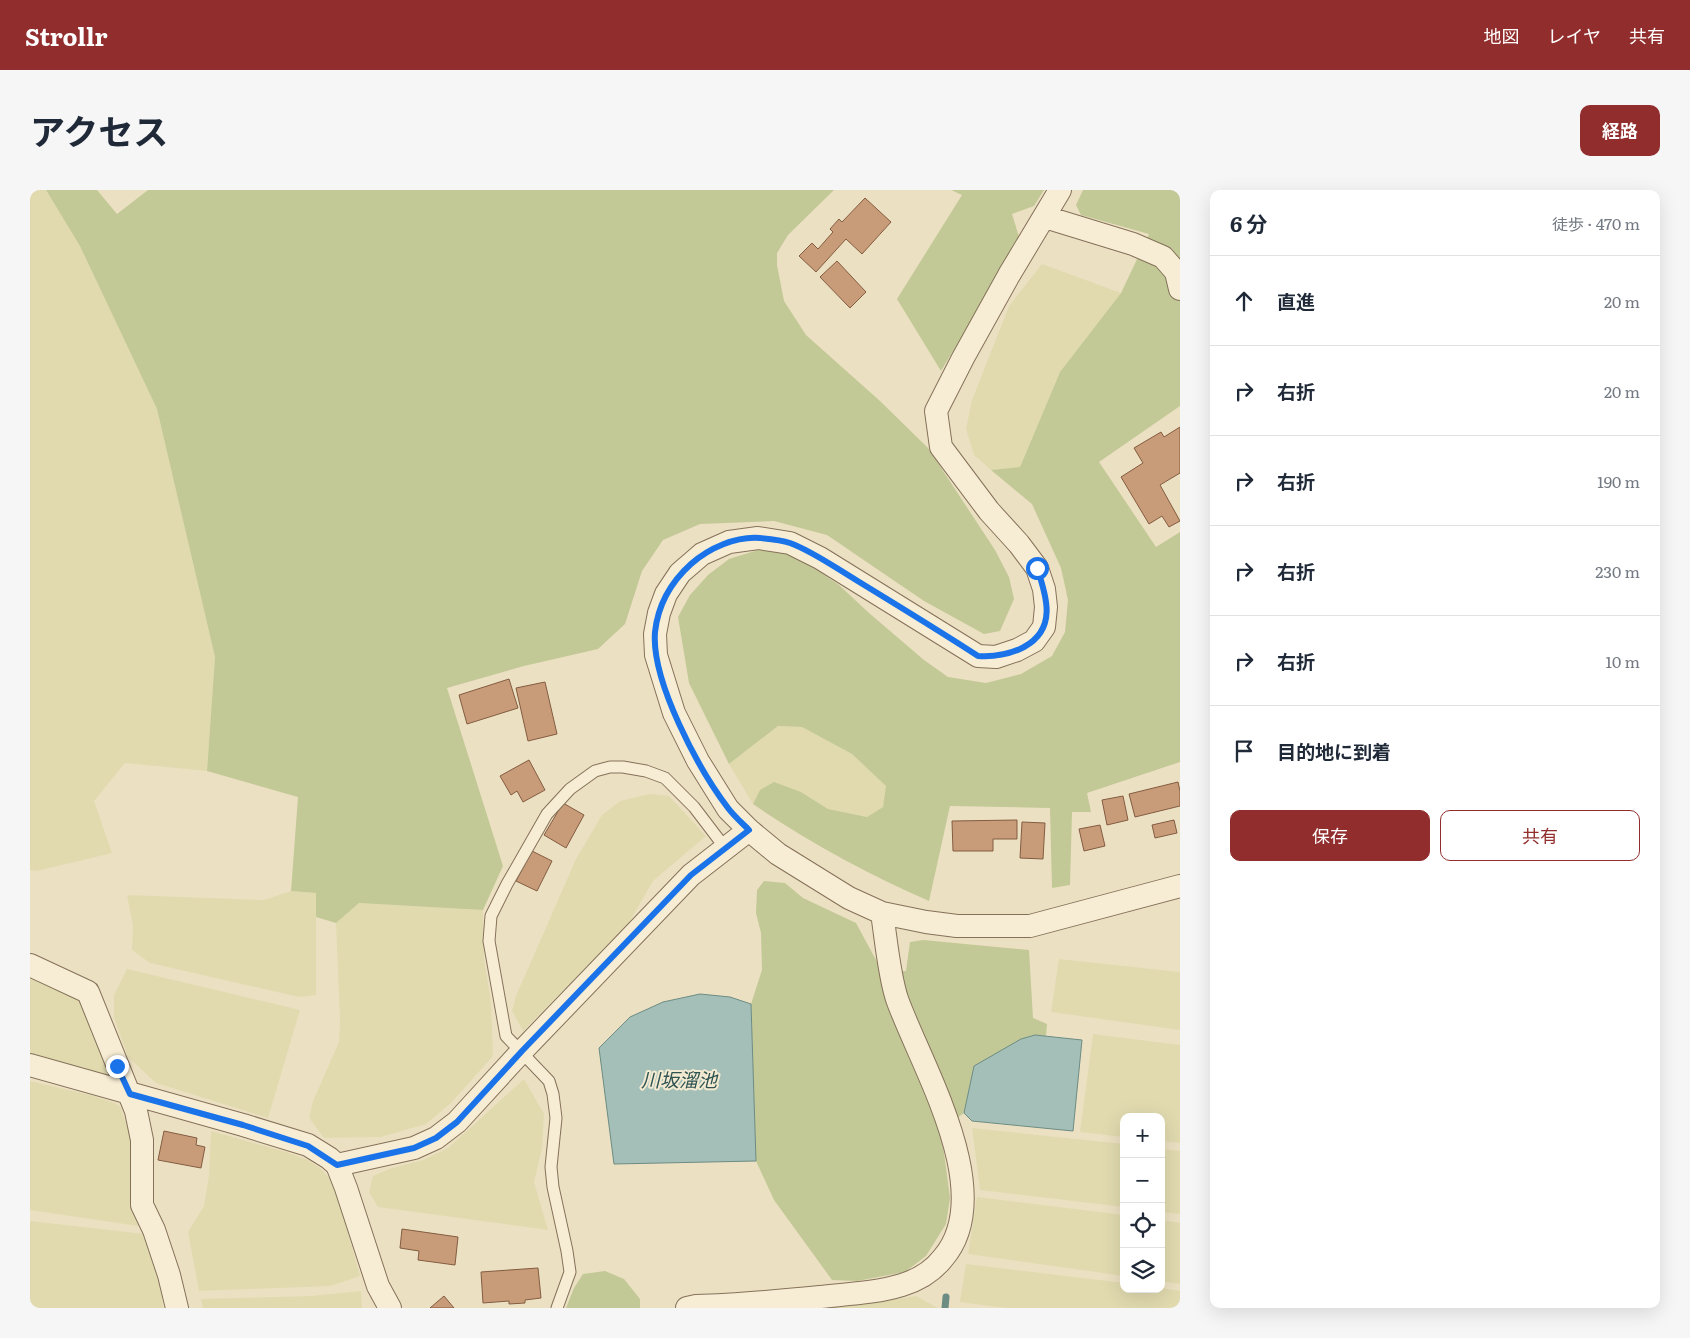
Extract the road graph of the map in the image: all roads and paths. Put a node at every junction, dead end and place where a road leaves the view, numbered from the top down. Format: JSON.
{"nodes":[{"id":1,"x":1060,"y":190,"type":"edge"},
{"id":2,"x":1045,"y":216,"type":"junction"},
{"id":3,"x":1180,"y":290,"type":"edge"},
{"id":4,"x":749,"y":830,"type":"junction"},
{"id":5,"x":726,"y":849,"type":"junction"},
{"id":6,"x":1180,"y":886,"type":"edge"},
{"id":7,"x":882,"y":913,"type":"junction"},
{"id":8,"x":30,"y":965,"type":"edge"},
{"id":9,"x":522,"y":1051,"type":"junction"},
{"id":10,"x":30,"y":1065,"type":"edge"},
{"id":11,"x":130,"y":1094,"type":"junction"},
{"id":12,"x":337,"y":1165,"type":"junction"},
{"id":13,"x":178,"y":1308,"type":"edge"},
{"id":14,"x":390,"y":1308,"type":"edge"},
{"id":15,"x":557,"y":1308,"type":"edge"},
{"id":16,"x":688,"y":1308,"type":"edge"}],
"edges":[{"from":1,"to":2,"type":"street"},
{"from":2,"to":3,"type":"street"},
{"from":2,"to":4,"type":"street"},
{"from":4,"to":5,"type":"street"},
{"from":4,"to":7,"type":"street"},
{"from":5,"to":9,"type":"street"},
{"from":5,"to":9,"type":"lane"},
{"from":6,"to":7,"type":"street"},
{"from":7,"to":16,"type":"street"},
{"from":8,"to":11,"type":"street"},
{"from":9,"to":12,"type":"street"},
{"from":9,"to":15,"type":"lane"},
{"from":10,"to":11,"type":"street"},
{"from":11,"to":12,"type":"street"},
{"from":11,"to":13,"type":"street"},
{"from":12,"to":14,"type":"street"}]}
